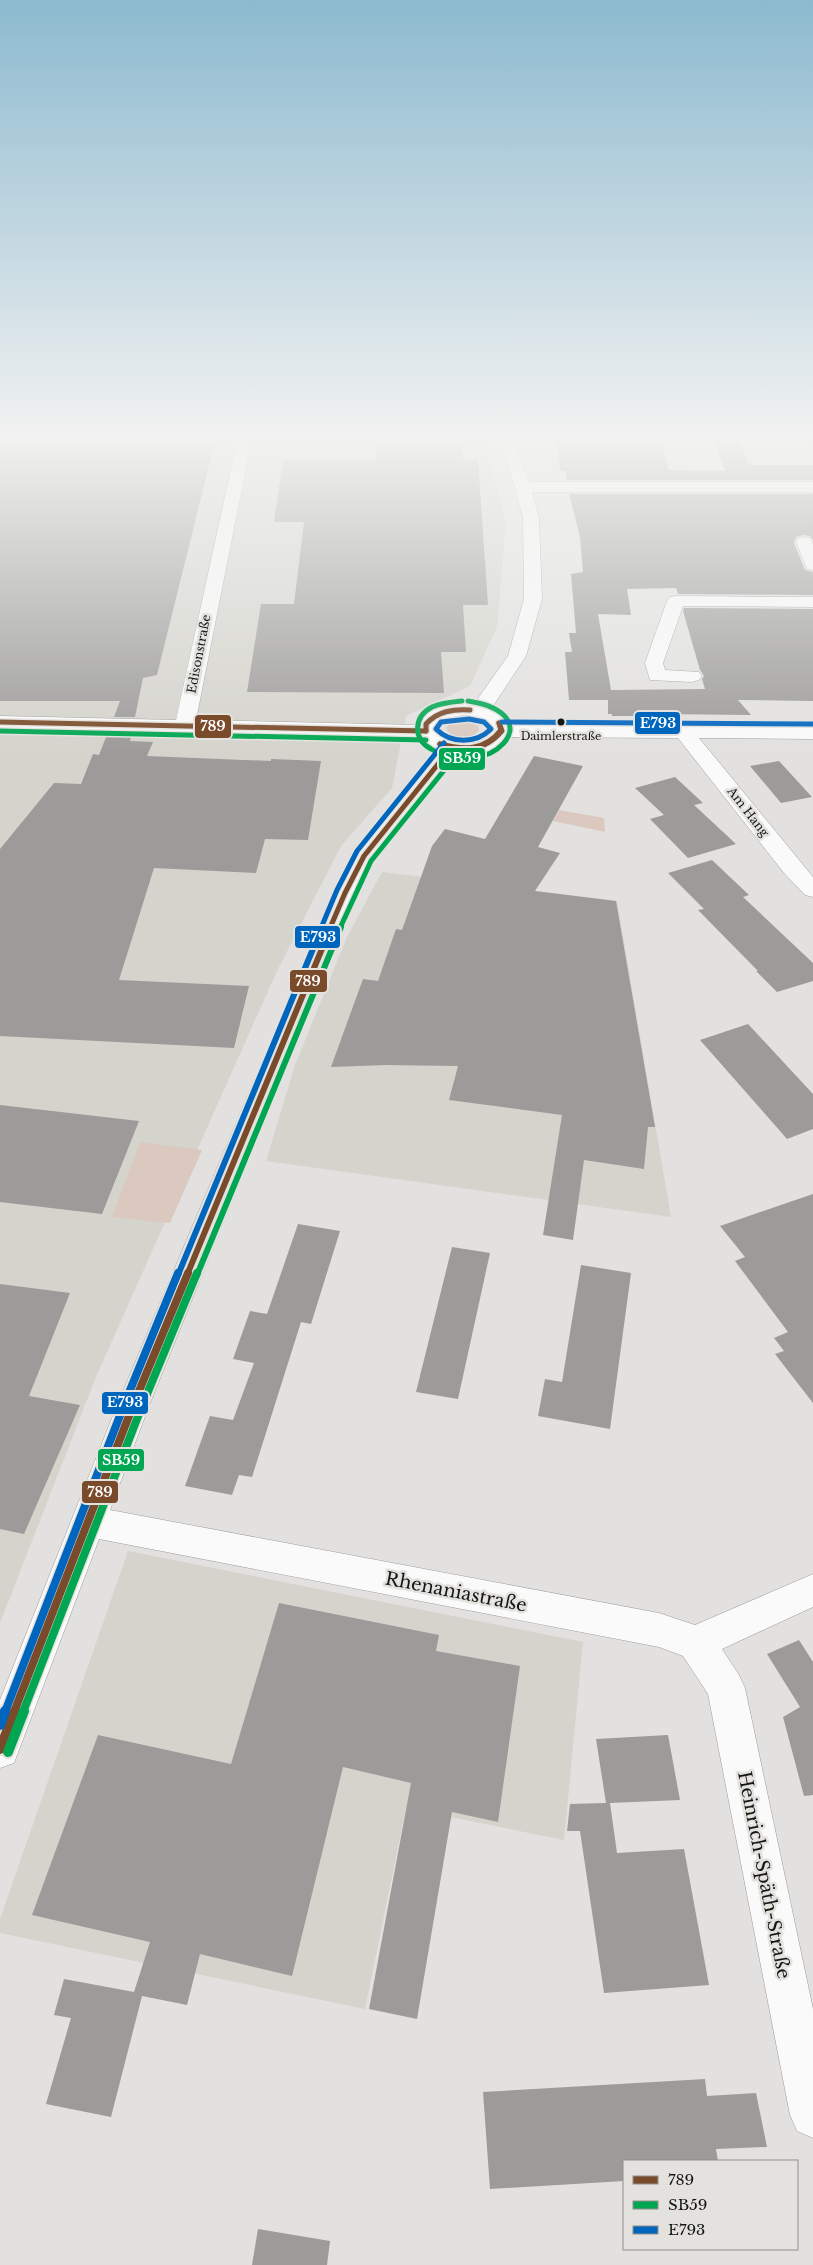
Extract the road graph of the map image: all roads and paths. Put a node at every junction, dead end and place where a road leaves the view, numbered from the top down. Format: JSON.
{"nodes":[{"id":1,"x":804,"y":542,"type":"dead end"},
{"id":2,"x":223,"y":543,"type":"edge"},
{"id":3,"x":532,"y":543,"type":"edge"},
{"id":4,"x":813,"y":565,"type":"edge"},
{"id":5,"x":813,"y":602,"type":"edge"},
{"id":6,"x":692,"y":676,"type":"dead end"},
{"id":7,"x":479,"y":711,"type":"junction"},
{"id":8,"x":0,"y":722,"type":"edge"},
{"id":9,"x":185,"y":724,"type":"junction"},
{"id":10,"x":426,"y":731,"type":"junction"},
{"id":11,"x":502,"y":731,"type":"junction"},
{"id":12,"x":684,"y":733,"type":"junction"},
{"id":13,"x":813,"y":733,"type":"edge"},
{"id":14,"x":451,"y":748,"type":"junction"},
{"id":15,"x":813,"y":890,"type":"edge"},
{"id":16,"x":89,"y":1522,"type":"junction"},
{"id":17,"x":813,"y":1590,"type":"edge"},
{"id":18,"x":696,"y":1642,"type":"junction"},
{"id":19,"x":0,"y":1749,"type":"edge"},
{"id":20,"x":813,"y":2115,"type":"edge"}],
"edges":[{"from":1,"to":4,"type":"street"},
{"from":2,"to":9,"type":"street","name":"Edisonstraße"},
{"from":3,"to":7,"type":"street"},
{"from":5,"to":6,"type":"street"},
{"from":7,"to":10,"type":"street"},
{"from":7,"to":11,"type":"street"},
{"from":8,"to":9,"type":"street"},
{"from":9,"to":10,"type":"street"},
{"from":10,"to":14,"type":"street"},
{"from":11,"to":12,"type":"street"},
{"from":11,"to":14,"type":"street"},
{"from":12,"to":13,"type":"street"},
{"from":12,"to":15,"type":"street","name":"Am Hang"},
{"from":14,"to":16,"type":"street"},
{"from":16,"to":18,"type":"street","name":"Rhenaniastraße"},
{"from":16,"to":19,"type":"street"},
{"from":17,"to":18,"type":"street"},
{"from":18,"to":20,"type":"street","name":"Heinrich-Späth-Straße"}]}
